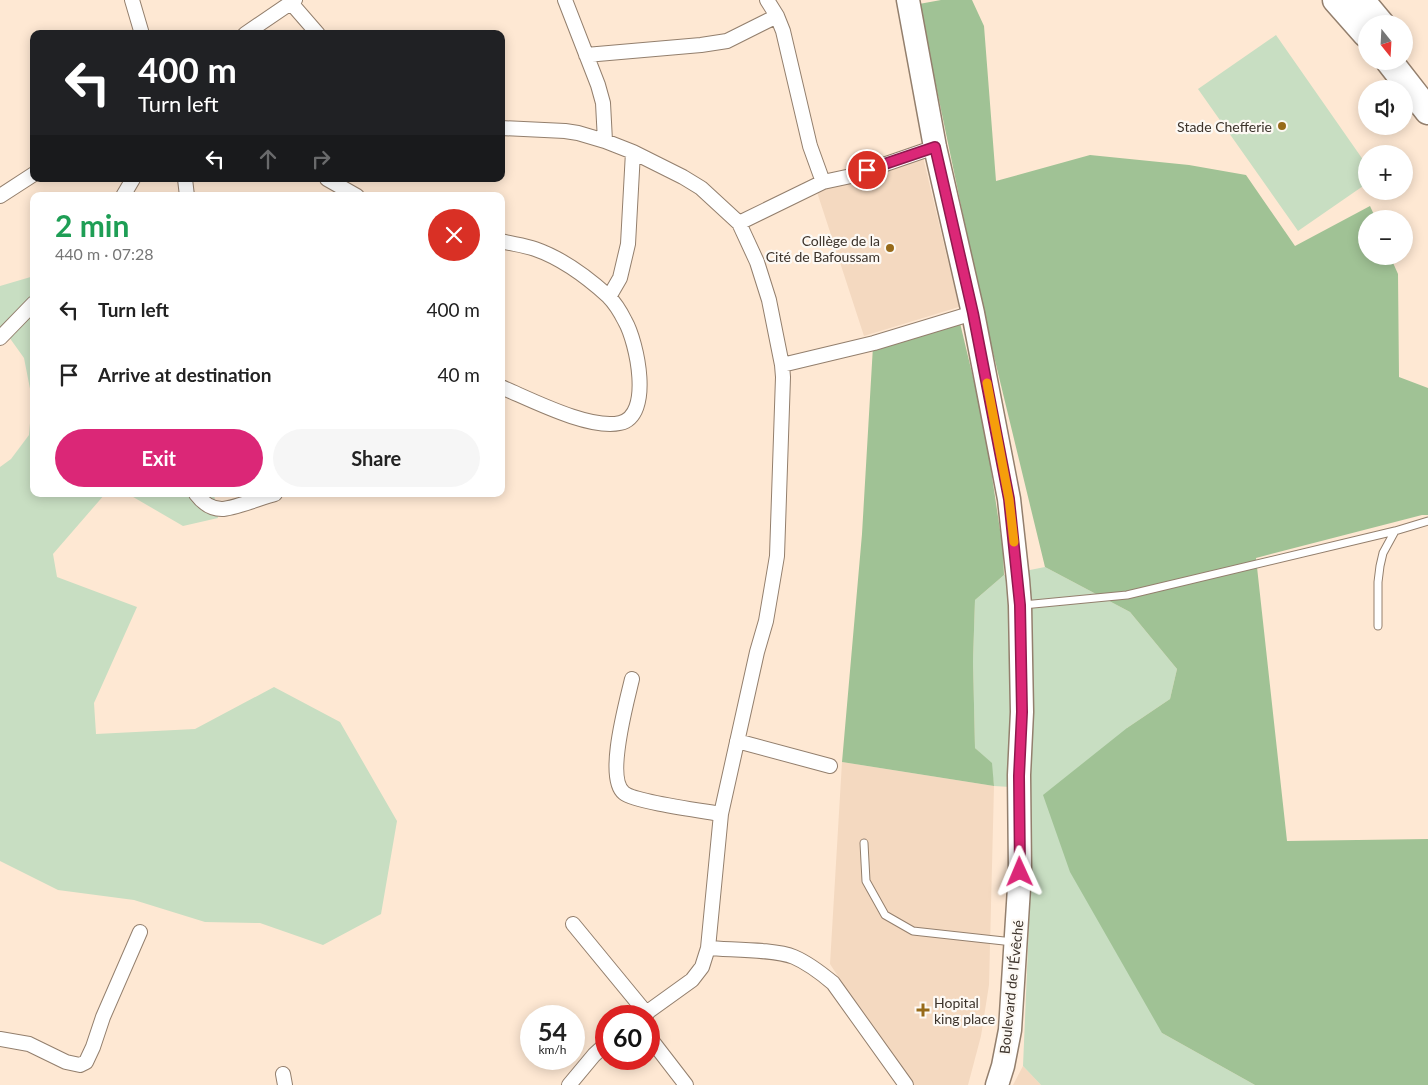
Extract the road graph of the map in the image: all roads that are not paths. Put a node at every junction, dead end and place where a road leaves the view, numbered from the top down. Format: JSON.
{"nodes":[{"id":1,"x":132,"y":0,"type":"edge"},
{"id":2,"x":565,"y":0,"type":"edge"},
{"id":3,"x":767,"y":0,"type":"edge"},
{"id":4,"x":908,"y":0,"type":"edge"},
{"id":5,"x":1336,"y":0,"type":"edge"},
{"id":6,"x":1361,"y":0,"type":"edge"},
{"id":7,"x":293,"y":1,"type":"edge"},
{"id":8,"x":1374,"y":15,"type":"edge"},
{"id":9,"x":777,"y":16,"type":"junction"},
{"id":10,"x":1358,"y":25,"type":"edge"},
{"id":11,"x":141,"y":30,"type":"edge"},
{"id":12,"x":252,"y":30,"type":"edge"},
{"id":13,"x":315,"y":30,"type":"edge"},
{"id":14,"x":586,"y":55,"type":"junction"},
{"id":15,"x":1413,"y":63,"type":"edge"},
{"id":16,"x":1397,"y":70,"type":"edge"},
{"id":17,"x":1428,"y":82,"type":"edge"},
{"id":18,"x":1428,"y":111,"type":"edge"},
{"id":19,"x":505,"y":128,"type":"edge"},
{"id":20,"x":605,"y":141,"type":"junction"},
{"id":21,"x":935,"y":147,"type":"junction"},
{"id":22,"x":633,"y":152,"type":"junction"},
{"id":23,"x":30,"y":177,"type":"edge"},
{"id":24,"x":332,"y":182,"type":"edge"},
{"id":25,"x":823,"y":182,"type":"junction"},
{"id":26,"x":350,"y":192,"type":"edge"},
{"id":27,"x":0,"y":196,"type":"edge"},
{"id":28,"x":739,"y":223,"type":"junction"},
{"id":29,"x":505,"y":243,"type":"edge"},
{"id":30,"x":609,"y":297,"type":"junction"},
{"id":31,"x":30,"y":307,"type":"edge"},
{"id":32,"x":973,"y":313,"type":"junction"},
{"id":33,"x":0,"y":338,"type":"edge"},
{"id":34,"x":782,"y":366,"type":"junction"},
{"id":35,"x":505,"y":389,"type":"edge"},
{"id":36,"x":198,"y":497,"type":"edge"},
{"id":37,"x":264,"y":497,"type":"edge"},
{"id":38,"x":1428,"y":521,"type":"edge"},
{"id":39,"x":1395,"y":531,"type":"junction"},
{"id":40,"x":1020,"y":605,"type":"junction"},
{"id":41,"x":1378,"y":626,"type":"dead end"},
{"id":42,"x":632,"y":679,"type":"dead end"},
{"id":43,"x":737,"y":741,"type":"junction"},
{"id":44,"x":830,"y":766,"type":"dead end"},
{"id":45,"x":722,"y":814,"type":"junction"},
{"id":46,"x":864,"y":843,"type":"dead end"},
{"id":47,"x":573,"y":924,"type":"dead end"},
{"id":48,"x":140,"y":932,"type":"dead end"},
{"id":49,"x":1016,"y":943,"type":"junction"},
{"id":50,"x":708,"y":948,"type":"junction"},
{"id":51,"x":636,"y":1005,"type":"edge"},
{"id":52,"x":658,"y":1005,"type":"edge"},
{"id":53,"x":0,"y":1039,"type":"edge"},
{"id":54,"x":660,"y":1052,"type":"edge"},
{"id":55,"x":595,"y":1054,"type":"edge"},
{"id":56,"x":904,"y":1084,"type":"edge"},
{"id":57,"x":569,"y":1085,"type":"edge"},
{"id":58,"x":686,"y":1085,"type":"edge"},
{"id":59,"x":997,"y":1085,"type":"edge"}],
"edges":[{"from":1,"to":11,"type":"street"},
{"from":2,"to":14,"type":"street"},
{"from":3,"to":9,"type":"street"},
{"from":4,"to":21,"type":"main road","name":"Boulevard de l'Évêché"},
{"from":5,"to":10,"type":"highway"},
{"from":6,"to":8,"type":"highway"},
{"from":7,"to":12,"type":"street"},
{"from":7,"to":13,"type":"street"},
{"from":9,"to":14,"type":"street"},
{"from":9,"to":25,"type":"street"},
{"from":14,"to":20,"type":"street"},
{"from":15,"to":17,"type":"highway"},
{"from":16,"to":18,"type":"highway"},
{"from":19,"to":20,"type":"street"},
{"from":20,"to":22,"type":"street"},
{"from":21,"to":25,"type":"street"},
{"from":21,"to":32,"type":"main road","name":"Boulevard de l'Évêché"},
{"from":22,"to":28,"type":"street"},
{"from":22,"to":30,"type":"street"},
{"from":23,"to":27,"type":"street"},
{"from":24,"to":26,"type":"street"},
{"from":25,"to":28,"type":"street"},
{"from":28,"to":34,"type":"street"},
{"from":29,"to":30,"type":"street"},
{"from":30,"to":35,"type":"street"},
{"from":31,"to":33,"type":"street"},
{"from":32,"to":34,"type":"street"},
{"from":32,"to":40,"type":"main road","name":"Boulevard de l'Évêché"},
{"from":34,"to":43,"type":"street"},
{"from":36,"to":37,"type":"street"},
{"from":38,"to":39,"type":"lane"},
{"from":39,"to":40,"type":"lane"},
{"from":39,"to":41,"type":"lane"},
{"from":40,"to":49,"type":"main road","name":"Boulevard de l'Évêché"},
{"from":42,"to":45,"type":"street"},
{"from":43,"to":44,"type":"street"},
{"from":43,"to":45,"type":"street"},
{"from":45,"to":50,"type":"street"},
{"from":46,"to":49,"type":"lane"},
{"from":47,"to":51,"type":"street"},
{"from":48,"to":53,"type":"street"},
{"from":49,"to":59,"type":"main road","name":"Boulevard de l'Évêché"},
{"from":50,"to":52,"type":"street"},
{"from":50,"to":56,"type":"street"},
{"from":54,"to":58,"type":"street"},
{"from":55,"to":57,"type":"street"}]}
